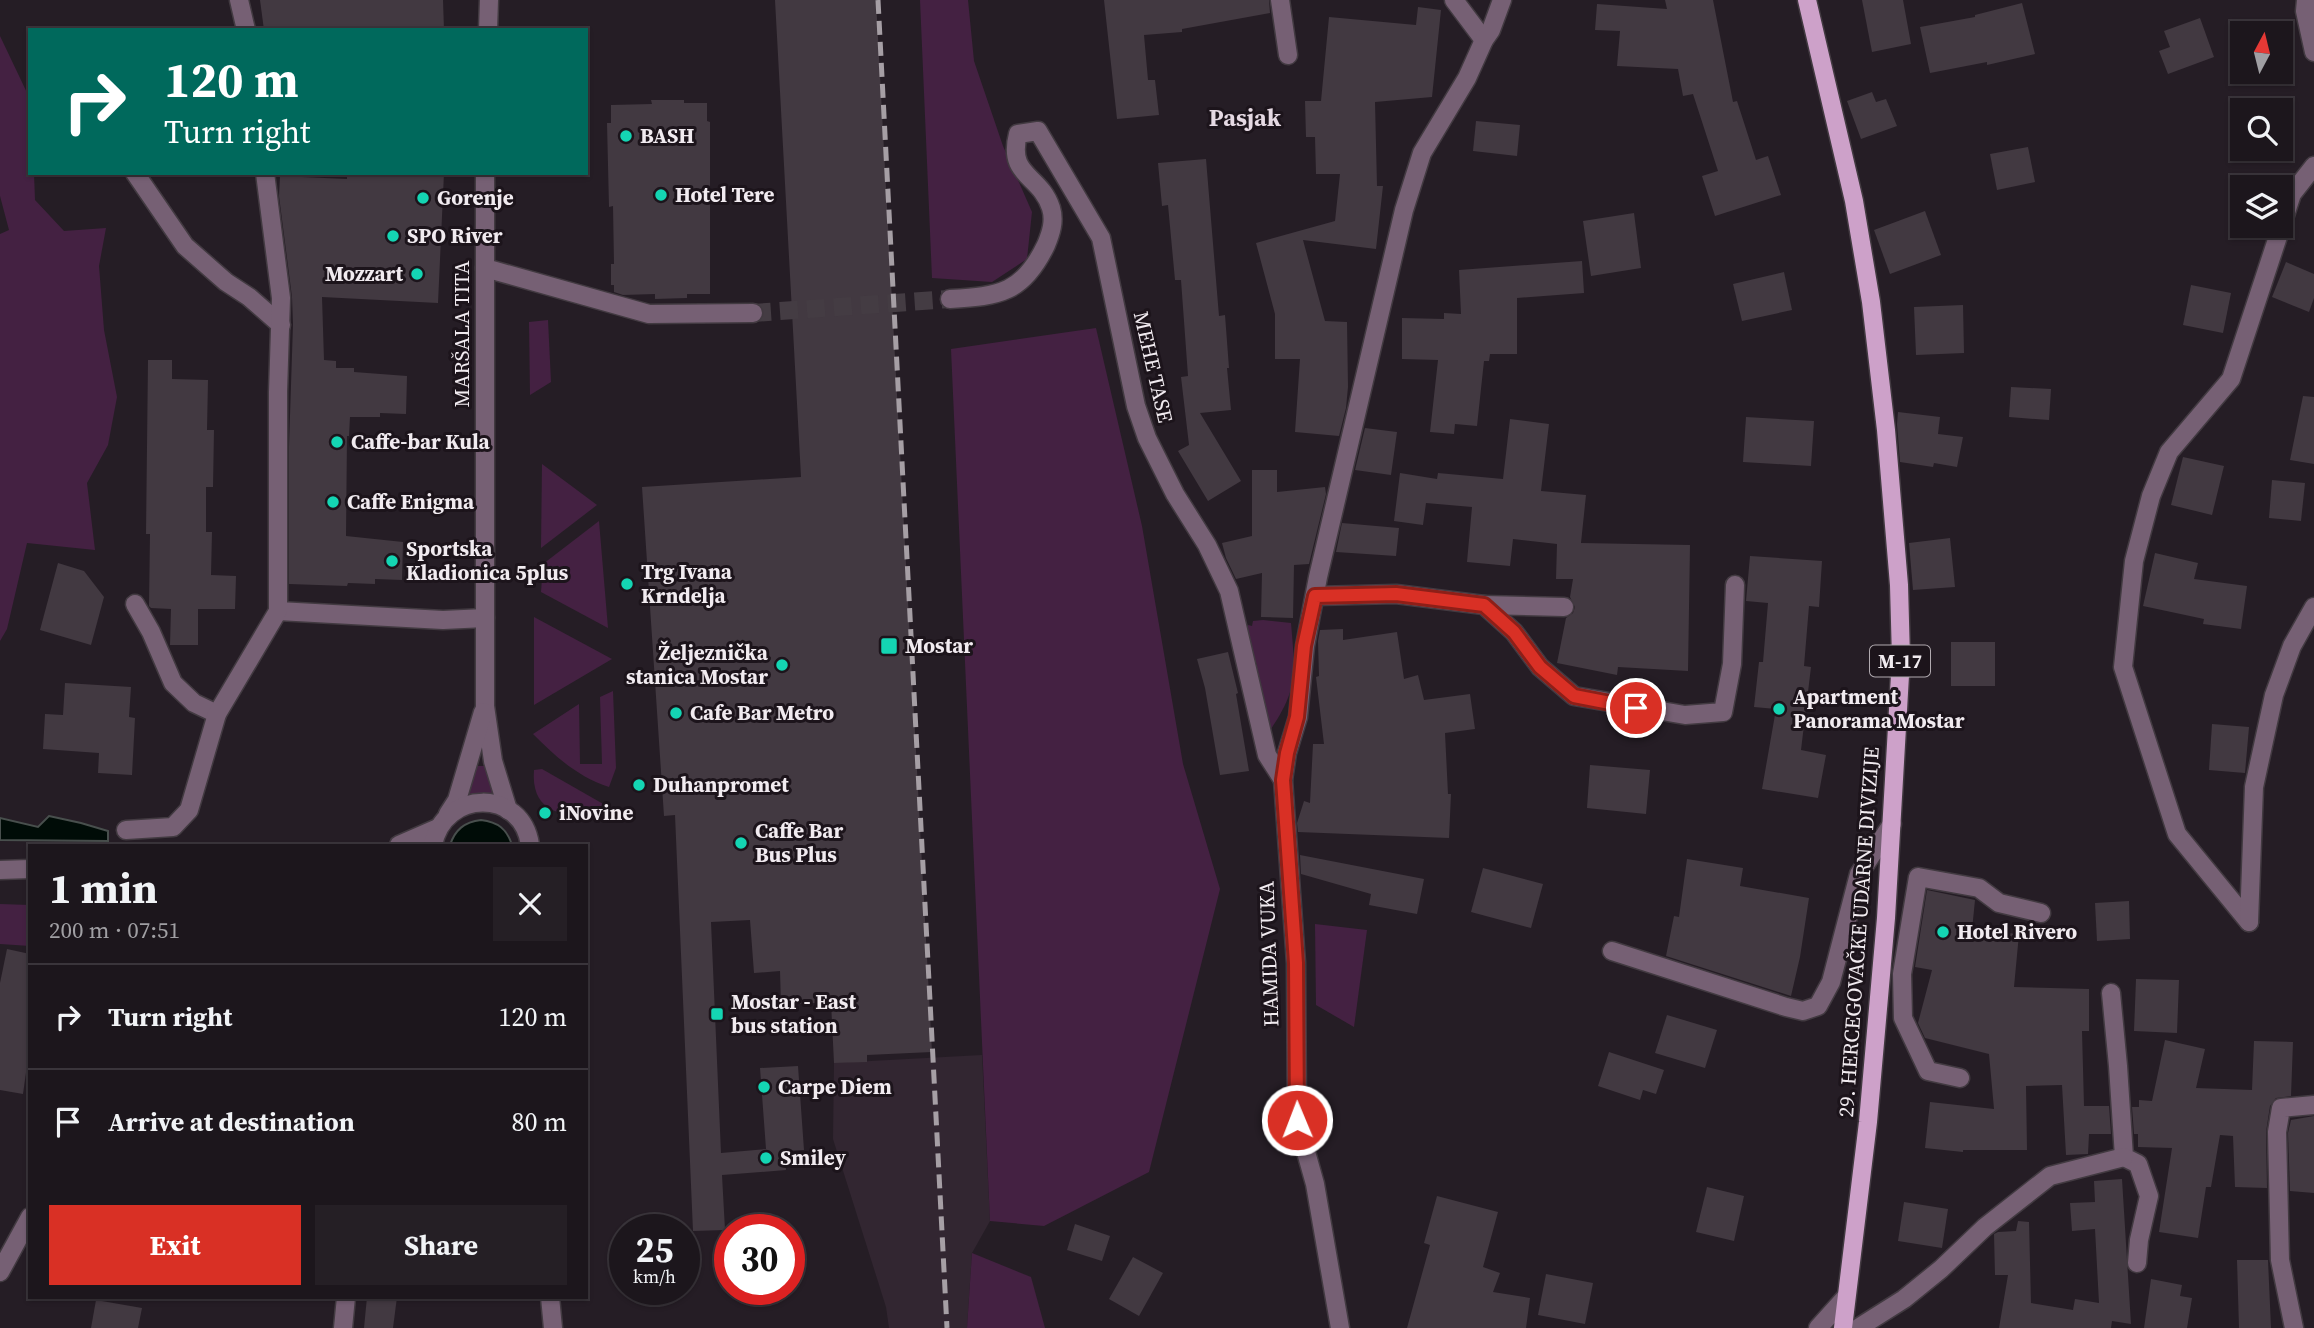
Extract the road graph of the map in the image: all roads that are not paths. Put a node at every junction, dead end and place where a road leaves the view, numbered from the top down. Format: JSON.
{"nodes":[{"id":1,"x":239,"y":0,"type":"edge"},
{"id":2,"x":489,"y":0,"type":"edge"},
{"id":3,"x":1280,"y":0,"type":"edge"},
{"id":4,"x":1454,"y":0,"type":"edge"},
{"id":5,"x":1502,"y":0,"type":"edge"},
{"id":6,"x":1807,"y":0,"type":"edge"},
{"id":7,"x":2306,"y":0,"type":"edge"},
{"id":8,"x":246,"y":28,"type":"edge"},
{"id":9,"x":488,"y":28,"type":"edge"},
{"id":10,"x":1484,"y":40,"type":"junction"},
{"id":11,"x":2314,"y":52,"type":"edge"},
{"id":12,"x":1288,"y":55,"type":"dead end"},
{"id":13,"x":2314,"y":166,"type":"edge"},
{"id":14,"x":136,"y":175,"type":"edge"},
{"id":15,"x":265,"y":175,"type":"edge"},
{"id":16,"x":485,"y":175,"type":"edge"},
{"id":17,"x":485,"y":268,"type":"junction"},
{"id":18,"x":950,"y":299,"type":"tunnel mouth"},
{"id":19,"x":753,"y":313,"type":"tunnel mouth"},
{"id":20,"x":281,"y":325,"type":"junction"},
{"id":21,"x":1735,"y":585,"type":"dead end"},
{"id":22,"x":1315,"y":596,"type":"junction"},
{"id":23,"x":135,"y":604,"type":"dead end"},
{"id":24,"x":1484,"y":605,"type":"junction"},
{"id":25,"x":1564,"y":607,"type":"dead end"},
{"id":26,"x":2314,"y":607,"type":"edge"},
{"id":27,"x":278,"y":611,"type":"junction"},
{"id":28,"x":485,"y":618,"type":"junction"},
{"id":29,"x":485,"y":706,"type":"junction"},
{"id":30,"x":217,"y":714,"type":"junction"},
{"id":31,"x":1283,"y":780,"type":"junction"},
{"id":32,"x":508,"y":810,"type":"junction"},
{"id":33,"x":1892,"y":824,"type":"junction"},
{"id":34,"x":439,"y":829,"type":"edge"},
{"id":35,"x":126,"y":830,"type":"dead end"},
{"id":36,"x":402,"y":844,"type":"edge"},
{"id":37,"x":530,"y":844,"type":"edge"},
{"id":38,"x":28,"y":869,"type":"edge"},
{"id":39,"x":0,"y":870,"type":"edge"},
{"id":40,"x":2041,"y":913,"type":"dead end"},
{"id":41,"x":1612,"y":951,"type":"dead end"},
{"id":42,"x":2110,"y":993,"type":"dead end"},
{"id":43,"x":1879,"y":1013,"type":"junction"},
{"id":44,"x":1903,"y":1018,"type":"junction"},
{"id":45,"x":1960,"y":1078,"type":"dead end"},
{"id":46,"x":2314,"y":1105,"type":"edge"},
{"id":47,"x":2124,"y":1157,"type":"junction"},
{"id":48,"x":28,"y":1221,"type":"edge"},
{"id":49,"x":2137,"y":1263,"type":"dead end"},
{"id":50,"x":0,"y":1272,"type":"edge"},
{"id":51,"x":1845,"y":1298,"type":"junction"},
{"id":52,"x":346,"y":1299,"type":"edge"},
{"id":53,"x":550,"y":1299,"type":"edge"},
{"id":54,"x":343,"y":1328,"type":"edge"},
{"id":55,"x":553,"y":1328,"type":"edge"},
{"id":56,"x":1340,"y":1328,"type":"edge"},
{"id":57,"x":1818,"y":1328,"type":"edge"},
{"id":58,"x":1843,"y":1328,"type":"edge"},
{"id":59,"x":1858,"y":1328,"type":"edge"},
{"id":60,"x":2294,"y":1328,"type":"edge"}],
"edges":[{"from":1,"to":8,"type":"street"},
{"from":2,"to":9,"type":"street"},
{"from":3,"to":12,"type":"street"},
{"from":4,"to":10,"type":"street"},
{"from":5,"to":10,"type":"street"},
{"from":6,"to":33,"type":"main road","name":"29. HERCEGOVAČKE UDARNE DIVIZIJE","number":"M-17"},
{"from":7,"to":11,"type":"street"},
{"from":10,"to":22,"type":"street","name":"HAMIDA VUKA"},
{"from":13,"to":26,"type":"street"},
{"from":14,"to":20,"type":"street"},
{"from":15,"to":20,"type":"street"},
{"from":16,"to":17,"type":"street","name":"MARŠALA TITA"},
{"from":17,"to":19,"type":"street"},
{"from":17,"to":28,"type":"street","name":"MARŠALA TITA"},
{"from":18,"to":31,"type":"street","name":"MEHE TASE"},
{"from":20,"to":27,"type":"street"},
{"from":21,"to":24,"type":"street"},
{"from":22,"to":24,"type":"street"},
{"from":22,"to":31,"type":"street","name":"HAMIDA VUKA"},
{"from":23,"to":30,"type":"street"},
{"from":24,"to":25,"type":"street"},
{"from":27,"to":28,"type":"street"},
{"from":27,"to":30,"type":"street"},
{"from":28,"to":29,"type":"street","name":"MARŠALA TITA"},
{"from":29,"to":32,"type":"street","name":"MARŠALA TITA"},
{"from":29,"to":34,"type":"street","name":"MARŠALA TITA"},
{"from":30,"to":35,"type":"street"},
{"from":31,"to":56,"type":"street","name":"HAMIDA VUKA"},
{"from":32,"to":34,"type":"street"},
{"from":32,"to":37,"type":"street","name":"MARŠALA TITA"},
{"from":33,"to":41,"type":"street"},
{"from":33,"to":43,"type":"main road","name":"29. HERCEGOVAČKE UDARNE DIVIZIJE","number":"M-17"},
{"from":34,"to":36,"type":"street"},
{"from":38,"to":39,"type":"street"},
{"from":40,"to":44,"type":"street"},
{"from":42,"to":47,"type":"street"},
{"from":43,"to":44,"type":"street"},
{"from":43,"to":51,"type":"main road","name":"29. HERCEGOVAČKE UDARNE DIVIZIJE","number":"M-17"},
{"from":44,"to":45,"type":"street"},
{"from":46,"to":60,"type":"street"},
{"from":47,"to":49,"type":"street"},
{"from":47,"to":59,"type":"street"},
{"from":48,"to":50,"type":"street"},
{"from":51,"to":57,"type":"street"},
{"from":51,"to":58,"type":"main road","name":"29. HERCEGOVAČKE UDARNE DIVIZIJE","number":"M-17"},
{"from":52,"to":54,"type":"street"},
{"from":53,"to":55,"type":"street"}]}
